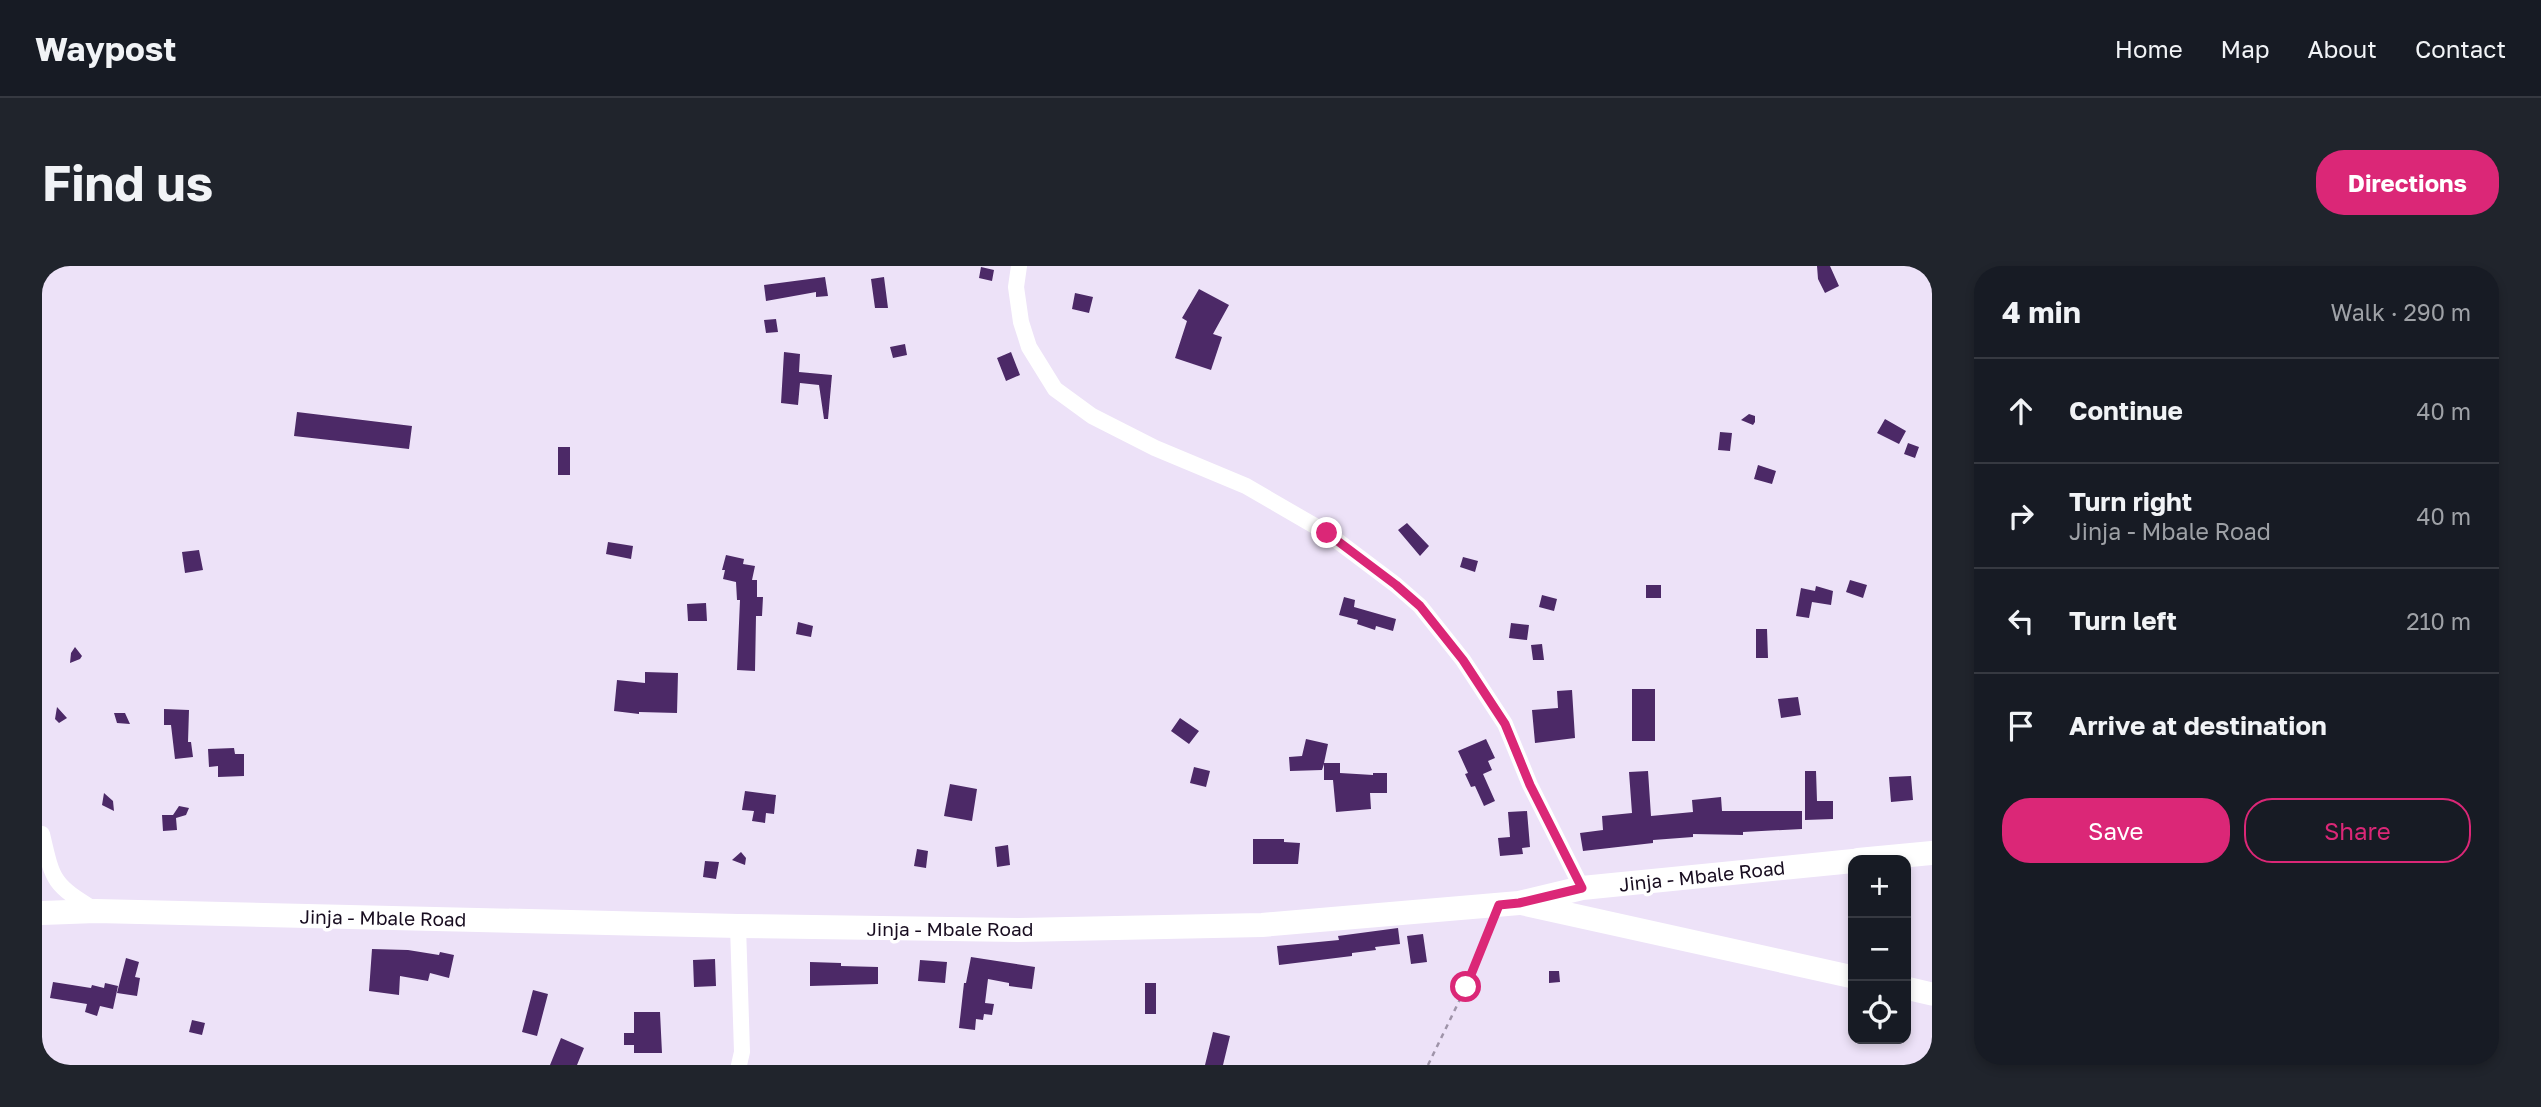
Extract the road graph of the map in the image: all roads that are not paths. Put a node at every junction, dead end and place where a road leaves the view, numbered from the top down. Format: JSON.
{"nodes":[{"id":1,"x":1019,"y":266,"type":"edge"},
{"id":2,"x":42,"y":834,"type":"edge"},
{"id":3,"x":1932,"y":853,"type":"edge"},
{"id":4,"x":1910,"y":855,"type":"edge"},
{"id":5,"x":1848,"y":861,"type":"edge"},
{"id":6,"x":1582,"y":888,"type":"junction"},
{"id":7,"x":1509,"y":904,"type":"junction"},
{"id":8,"x":96,"y":911,"type":"junction"},
{"id":9,"x":42,"y":913,"type":"edge"},
{"id":10,"x":738,"y":926,"type":"junction"},
{"id":11,"x":1848,"y":976,"type":"edge"},
{"id":12,"x":1911,"y":989,"type":"edge"},
{"id":13,"x":1932,"y":994,"type":"edge"},
{"id":14,"x":739,"y":1065,"type":"edge"}],
"edges":[{"from":1,"to":6,"type":"street"},
{"from":2,"to":8,"type":"street"},
{"from":3,"to":4,"type":"main road","name":"Jinja - Mbale Road"},
{"from":5,"to":6,"type":"main road","name":"Jinja - Mbale Road"},
{"from":6,"to":7,"type":"main road","name":"Jinja - Mbale Road"},
{"from":7,"to":10,"type":"main road","name":"Jinja - Mbale Road"},
{"from":7,"to":11,"type":"street"},
{"from":8,"to":9,"type":"main road","name":"Jinja - Mbale Road"},
{"from":8,"to":10,"type":"main road","name":"Jinja - Mbale Road"},
{"from":10,"to":14,"type":"street"},
{"from":12,"to":13,"type":"street"}]}
